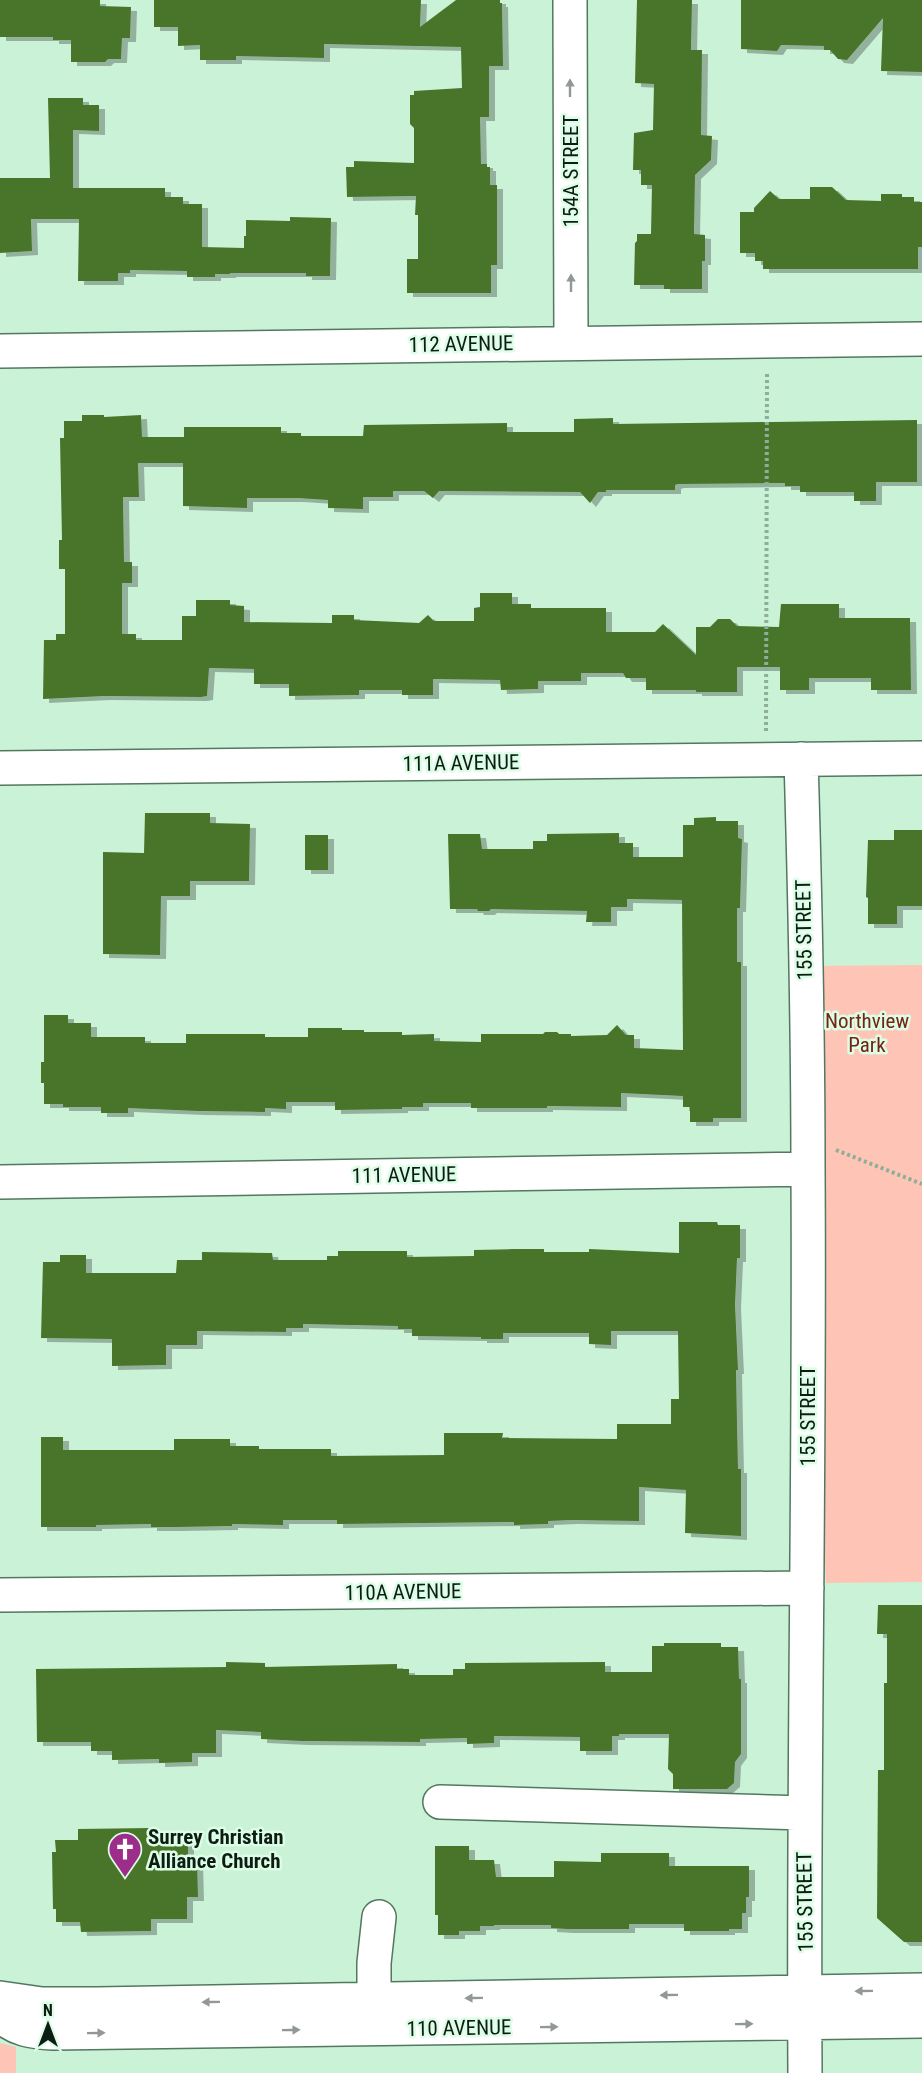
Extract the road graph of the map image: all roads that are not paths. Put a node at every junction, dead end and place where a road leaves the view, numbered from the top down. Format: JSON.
{"nodes":[{"id":1,"x":570,"y":0,"type":"edge"},
{"id":2,"x":922,"y":339,"type":"edge"},
{"id":3,"x":571,"y":342,"type":"junction"},
{"id":4,"x":0,"y":351,"type":"edge"},
{"id":5,"x":922,"y":758,"type":"edge"},
{"id":6,"x":801,"y":759,"type":"junction"},
{"id":7,"x":0,"y":768,"type":"edge"},
{"id":8,"x":818,"y":1159,"type":"junction"},
{"id":9,"x":0,"y":1182,"type":"edge"},
{"id":10,"x":807,"y":1588,"type":"junction"},
{"id":11,"x":0,"y":1595,"type":"edge"},
{"id":12,"x":440,"y":1803,"type":"dead end"},
{"id":13,"x":804,"y":1813,"type":"junction"},
{"id":14,"x":379,"y":1917,"type":"dead end"},
{"id":15,"x":922,"y":1990,"type":"edge"},
{"id":16,"x":0,"y":1998,"type":"edge"},
{"id":17,"x":374,"y":1999,"type":"junction"},
{"id":18,"x":805,"y":2008,"type":"junction"},
{"id":19,"x":0,"y":2015,"type":"edge"},
{"id":20,"x":922,"y":2021,"type":"edge"},
{"id":21,"x":805,"y":2073,"type":"edge"}],
"edges":[{"from":3,"to":1,"type":"street","name":"154A STREET","one_way":true},
{"from":2,"to":3,"type":"street","name":"112 AVENUE"},
{"from":3,"to":4,"type":"street","name":"112 AVENUE"},
{"from":5,"to":6,"type":"street","name":"111A AVENUE"},
{"from":6,"to":7,"type":"street","name":"111A AVENUE"},
{"from":6,"to":8,"type":"street","name":"155 STREET"},
{"from":8,"to":9,"type":"street","name":"111 AVENUE"},
{"from":8,"to":10,"type":"street","name":"155 STREET"},
{"from":10,"to":11,"type":"street","name":"110A AVENUE"},
{"from":10,"to":13,"type":"street","name":"155 STREET"},
{"from":12,"to":13,"type":"street"},
{"from":13,"to":18,"type":"street","name":"155 STREET"},
{"from":14,"to":17,"type":"street"},
{"from":15,"to":18,"type":"street","name":"110 AVENUE","one_way":true},
{"from":17,"to":16,"type":"street","name":"110 AVENUE","one_way":true},
{"from":18,"to":17,"type":"street","name":"110 AVENUE","one_way":true},
{"from":19,"to":18,"type":"street","name":"110 AVENUE","one_way":true},
{"from":18,"to":20,"type":"street","name":"110 AVENUE"},
{"from":18,"to":21,"type":"street","name":"155 STREET"}]}
